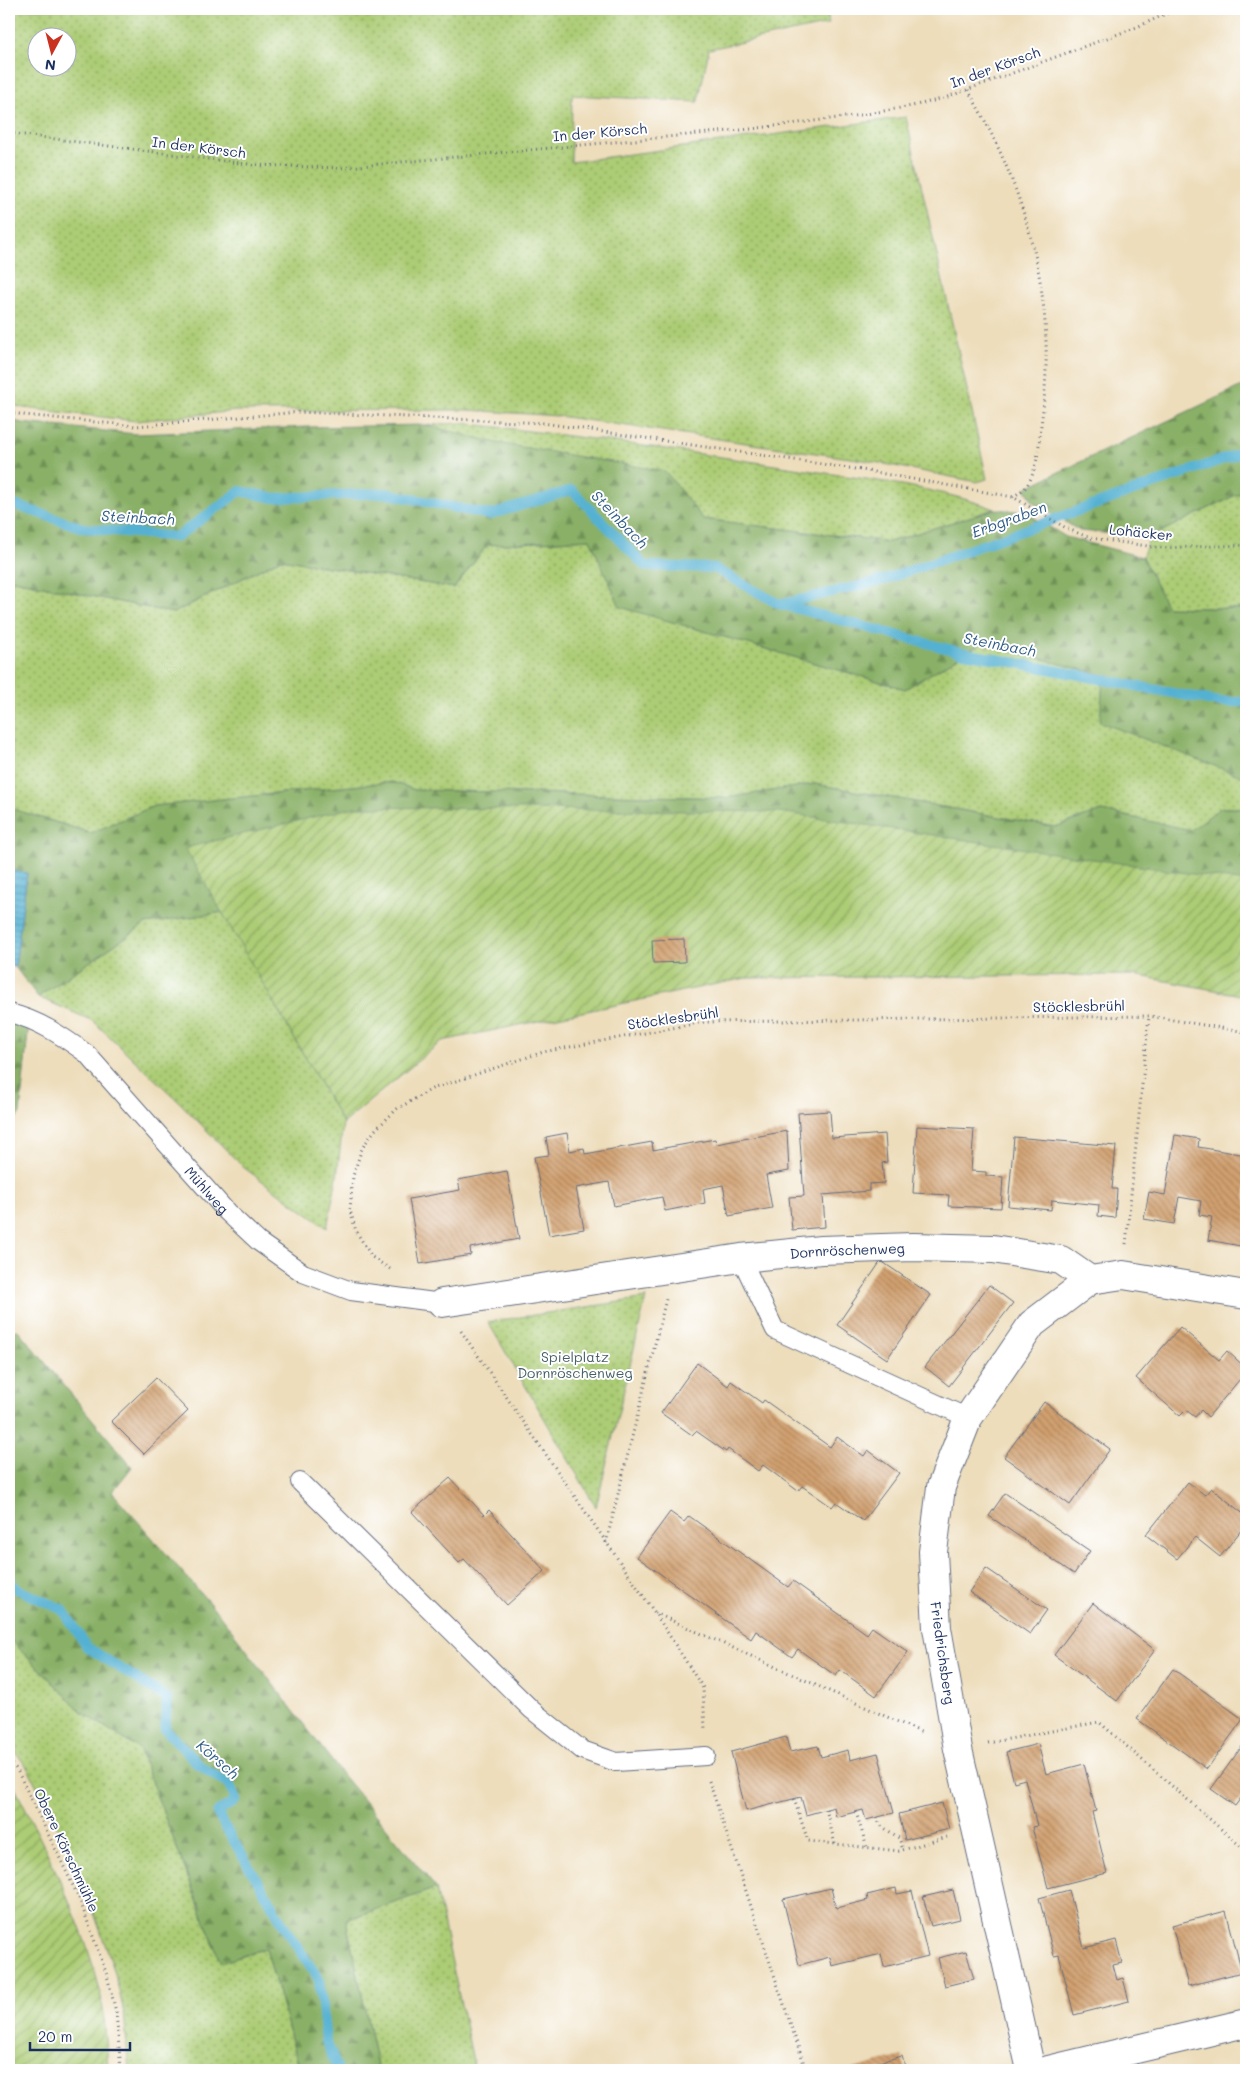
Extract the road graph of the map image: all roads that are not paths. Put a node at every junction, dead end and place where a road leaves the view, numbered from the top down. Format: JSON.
{"nodes":[{"id":1,"x":9,"y":1013,"type":"edge"},
{"id":2,"x":742,"y":1258,"type":"junction"},
{"id":3,"x":1090,"y":1280,"type":"junction"},
{"id":4,"x":1246,"y":1295,"type":"edge"},
{"id":5,"x":442,"y":1303,"type":"joint"},
{"id":6,"x":968,"y":1418,"type":"junction"},
{"id":7,"x":300,"y":1482,"type":"dead end"},
{"id":8,"x":706,"y":1756,"type":"road end"},
{"id":9,"x":1246,"y":2023,"type":"edge"},
{"id":10,"x":1031,"y":2070,"type":"edge"},
{"id":11,"x":1048,"y":2070,"type":"edge"}],
"edges":[{"from":1,"to":5,"type":"lane","name":"Mühlweg"},
{"from":2,"to":3,"type":"street","name":"Dornröschenweg"},
{"from":2,"to":5,"type":"street","name":"Dornröschenweg"},
{"from":2,"to":6,"type":"lane"},
{"from":3,"to":4,"type":"street"},
{"from":3,"to":6,"type":"street","name":"Friedrichsberg"},
{"from":6,"to":10,"type":"street","name":"Friedrichsberg"},
{"from":7,"to":8,"type":"lane"},
{"from":9,"to":11,"type":"street"}]}
